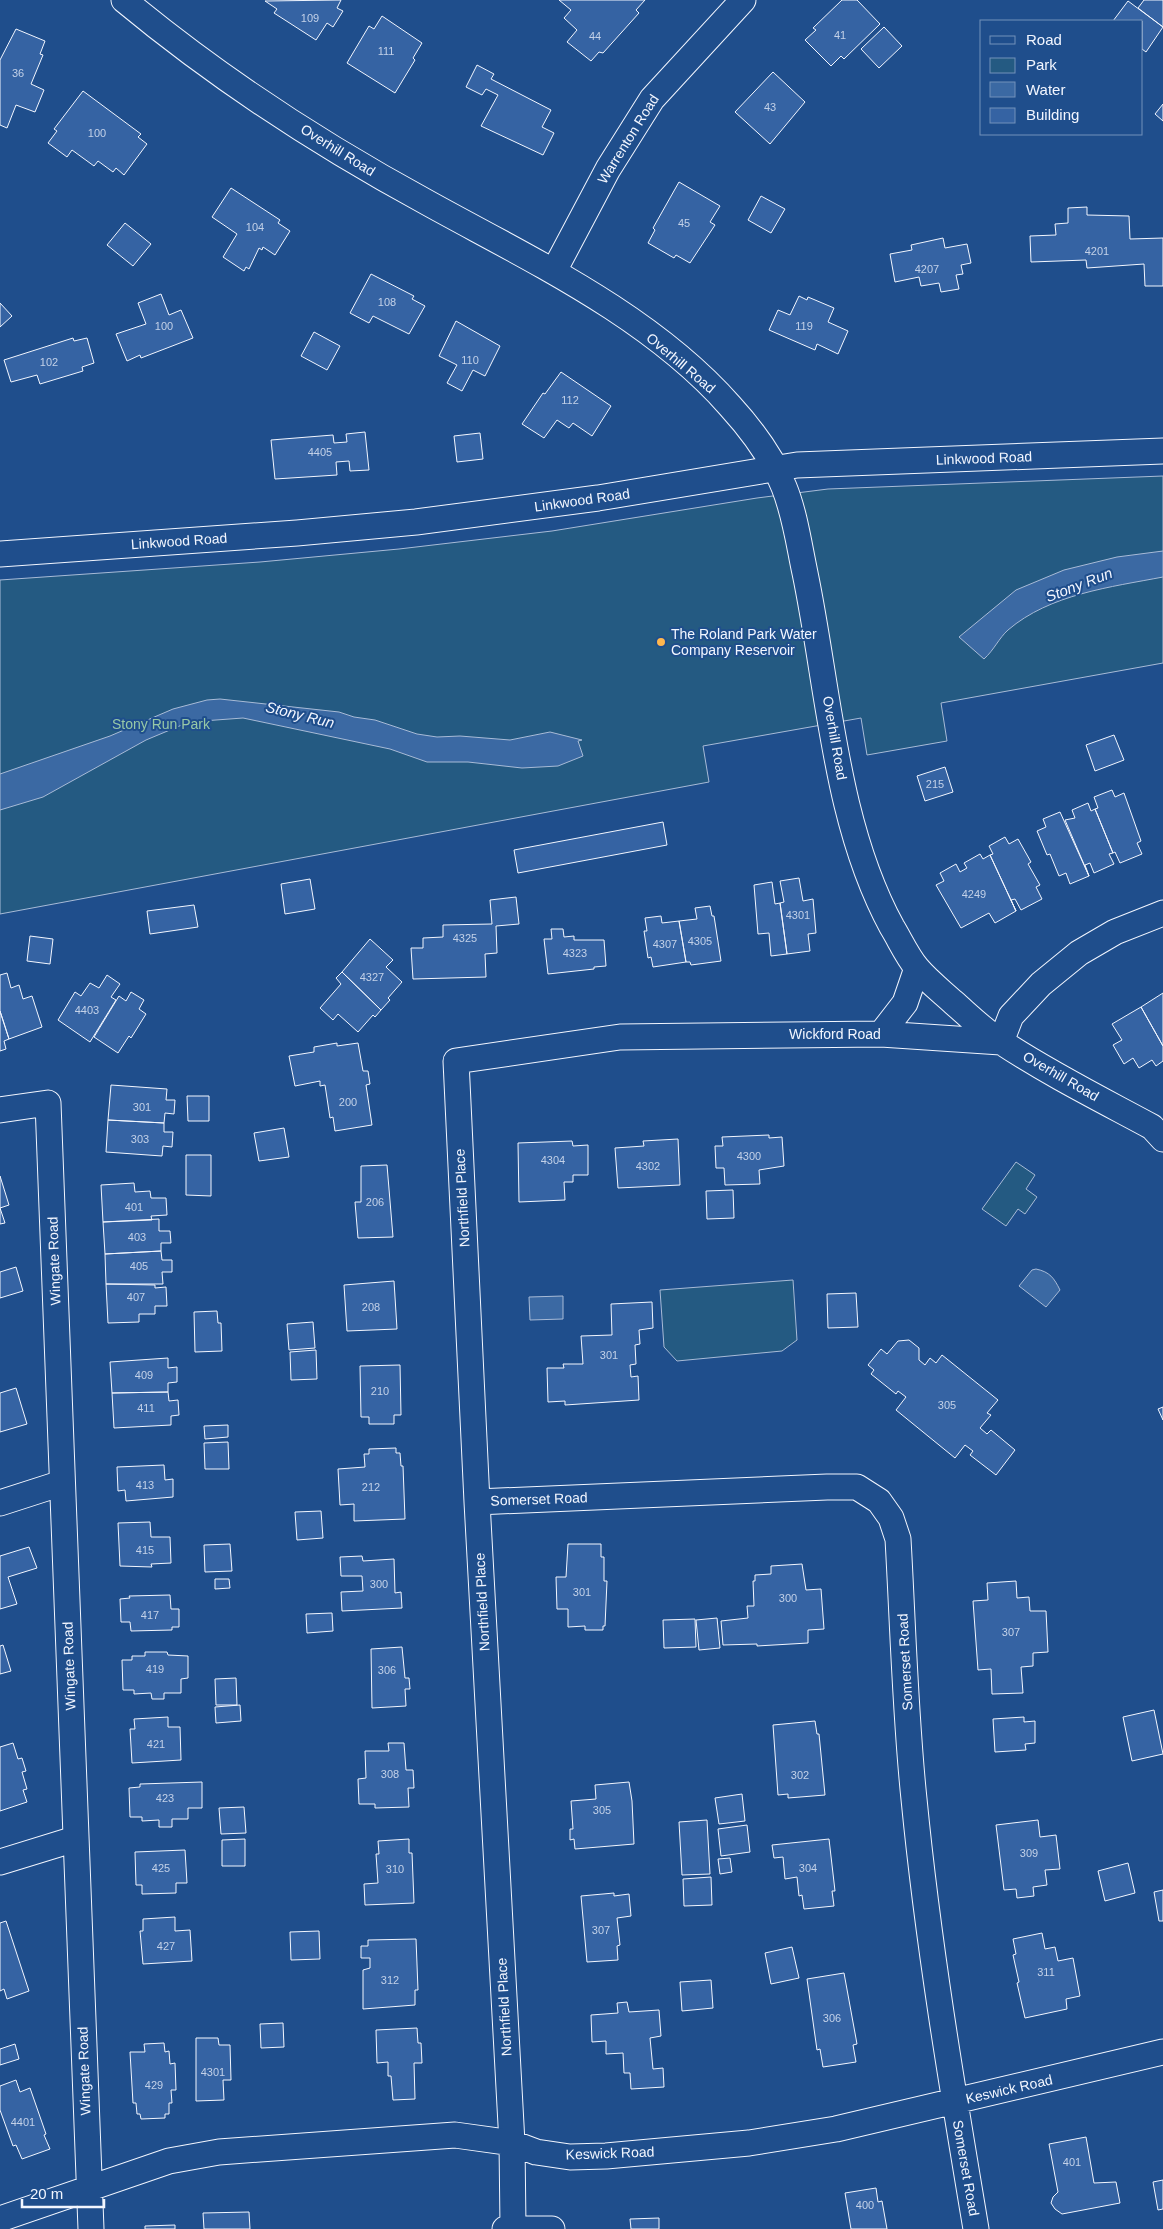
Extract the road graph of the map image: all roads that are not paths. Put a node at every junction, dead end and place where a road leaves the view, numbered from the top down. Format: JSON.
{"nodes":[{"id":1,"x":124,"y":0,"type":"edge"},
{"id":2,"x":743,"y":0,"type":"edge"},
{"id":3,"x":554,"y":271,"type":"junction"},
{"id":4,"x":1159,"y":445,"type":"edge"},
{"id":5,"x":775,"y":468,"type":"junction"},
{"id":6,"x":0,"y":554,"type":"edge"},
{"id":7,"x":1163,"y":913,"type":"edge"},
{"id":8,"x":917,"y":968,"type":"junction"},
{"id":9,"x":881,"y":1034,"type":"junction"},
{"id":10,"x":1001,"y":1042,"type":"junction"},
{"id":11,"x":456,"y":1061,"type":"joint"},
{"id":12,"x":0,"y":1110,"type":"edge"},
{"id":13,"x":1163,"y":1139,"type":"edge"},
{"id":14,"x":62,"y":1483,"type":"junction"},
{"id":15,"x":477,"y":1502,"type":"junction"},
{"id":16,"x":0,"y":1503,"type":"edge"},
{"id":17,"x":75,"y":1838,"type":"junction"},
{"id":18,"x":0,"y":1862,"type":"edge"},
{"id":19,"x":1163,"y":2052,"type":"edge"},
{"id":20,"x":954,"y":2102,"type":"junction"},
{"id":21,"x":512,"y":2143,"type":"junction"},
{"id":22,"x":88,"y":2188,"type":"junction"},
{"id":23,"x":0,"y":2219,"type":"edge"},
{"id":24,"x":509,"y":2228,"type":"edge"},
{"id":25,"x":91,"y":2229,"type":"edge"},
{"id":26,"x":552,"y":2229,"type":"edge"},
{"id":27,"x":976,"y":2229,"type":"edge"}],
"edges":[{"from":1,"to":3,"type":"street","name":"Overhill Road"},
{"from":2,"to":3,"type":"street","name":"Warrenton Road"},
{"from":3,"to":5,"type":"street","name":"Overhill Road"},
{"from":4,"to":5,"type":"street","name":"Linkwood Road"},
{"from":5,"to":6,"type":"street","name":"Linkwood Road"},
{"from":5,"to":8,"type":"street","name":"Overhill Road"},
{"from":7,"to":10,"type":"street"},
{"from":8,"to":9,"type":"street"},
{"from":8,"to":10,"type":"street","name":"Overhill Road"},
{"from":9,"to":10,"type":"street","name":"Wickford Road"},
{"from":9,"to":11,"type":"street","name":"Wickford Road"},
{"from":10,"to":13,"type":"street","name":"Overhill Road"},
{"from":11,"to":15,"type":"street","name":"Northfield Place"},
{"from":12,"to":14,"type":"street","name":"Wingate Road"},
{"from":14,"to":16,"type":"street"},
{"from":14,"to":17,"type":"street","name":"Wingate Road"},
{"from":15,"to":20,"type":"street","name":"Somerset Road"},
{"from":15,"to":21,"type":"street","name":"Northfield Place"},
{"from":17,"to":18,"type":"street"},
{"from":17,"to":22,"type":"street","name":"Wingate Road"},
{"from":19,"to":20,"type":"street","name":"Keswick Road"},
{"from":20,"to":21,"type":"street","name":"Keswick Road"},
{"from":20,"to":27,"type":"street","name":"Somerset Road"},
{"from":21,"to":22,"type":"street","name":"Keswick Road"},
{"from":21,"to":24,"type":"street","name":"Northfield Place"},
{"from":22,"to":23,"type":"street","name":"Keswick Road"},
{"from":22,"to":25,"type":"street","name":"Wingate Road"},
{"from":24,"to":26,"type":"street"}]}
